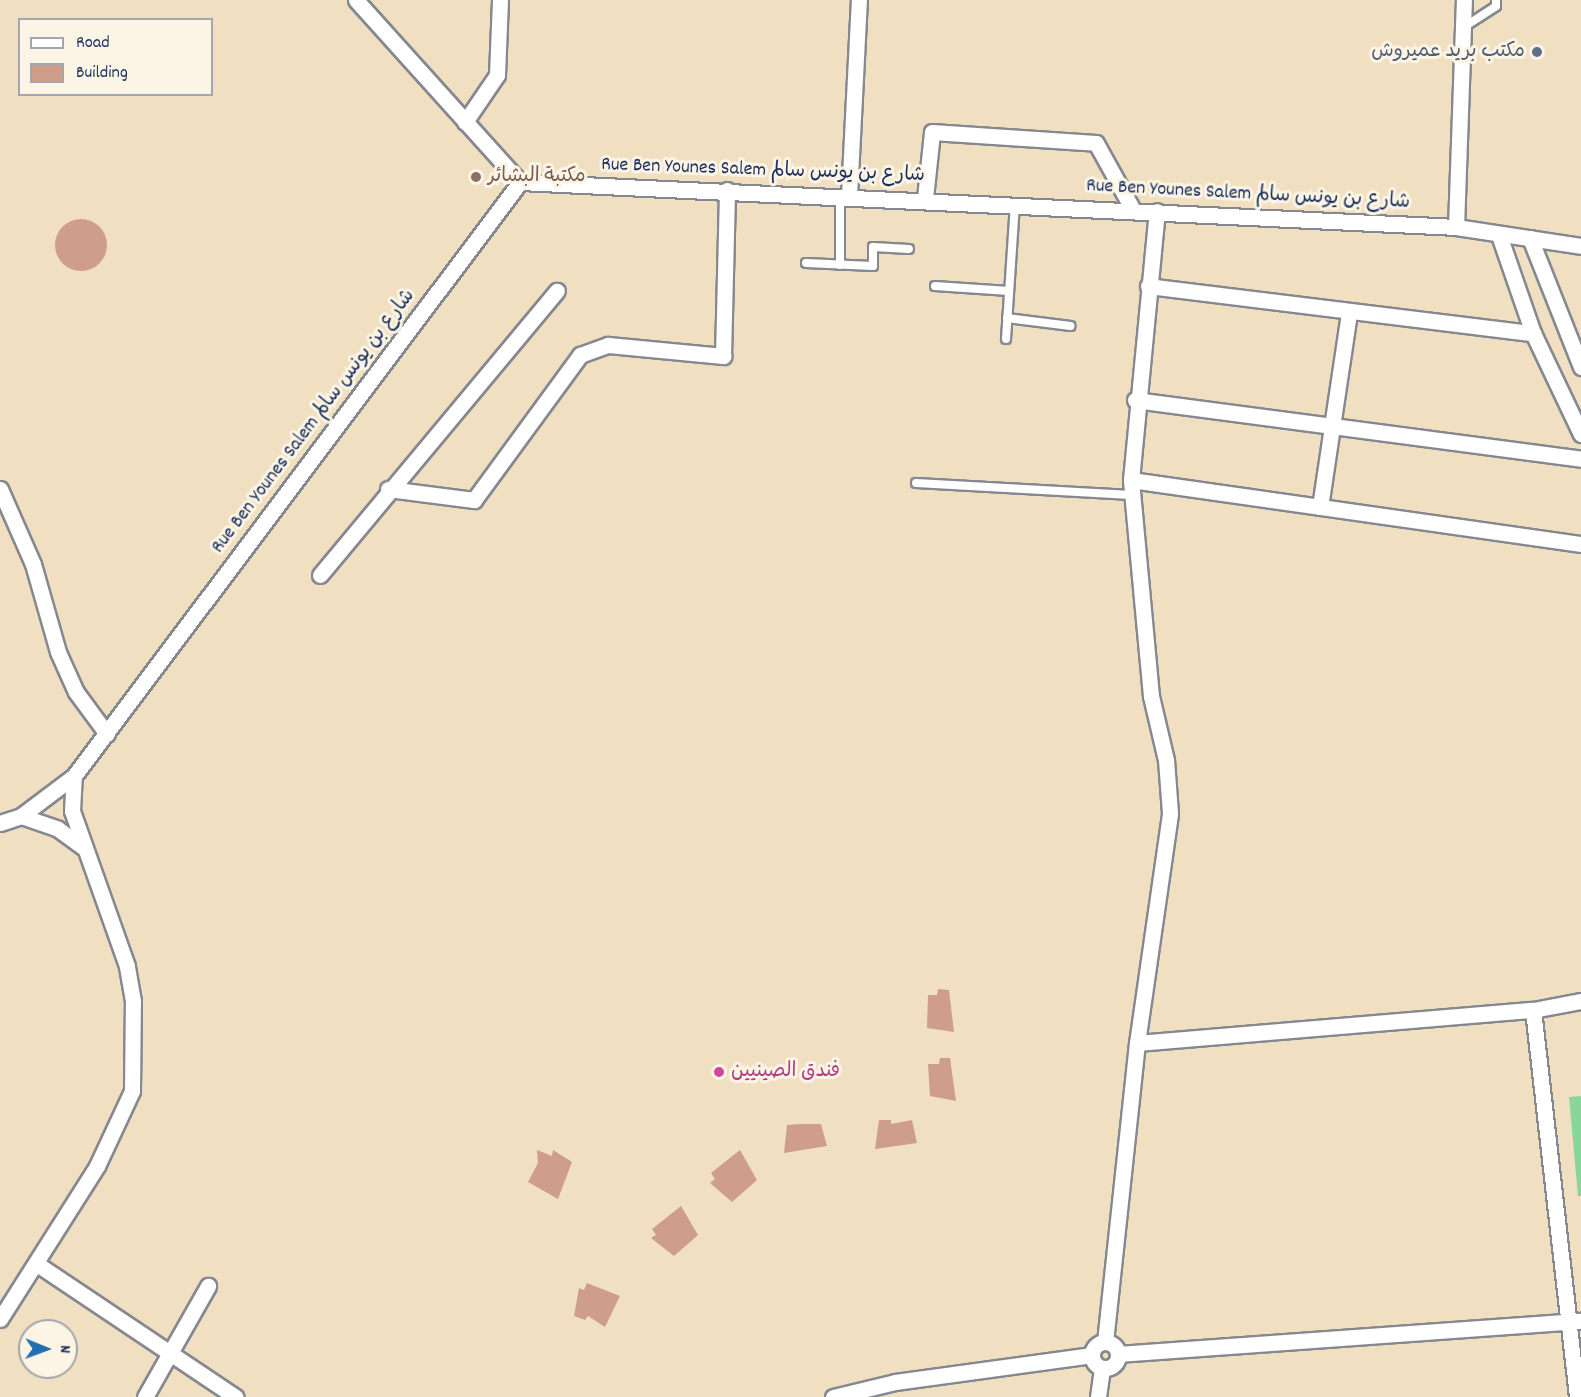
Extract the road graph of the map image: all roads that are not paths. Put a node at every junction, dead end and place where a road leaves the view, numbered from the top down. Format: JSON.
{"nodes":[{"id":1,"x":356,"y":0,"type":"edge"},
{"id":2,"x":500,"y":0,"type":"edge"},
{"id":3,"x":859,"y":0,"type":"edge"},
{"id":4,"x":1464,"y":0,"type":"edge"},
{"id":5,"x":1496,"y":0,"type":"edge"},
{"id":6,"x":1463,"y":28,"type":"junction"},
{"id":7,"x":465,"y":122,"type":"junction"},
{"id":8,"x":520,"y":182,"type":"junction"},
{"id":9,"x":727,"y":190,"type":"junction"},
{"id":10,"x":844,"y":196,"type":"junction"},
{"id":11,"x":925,"y":198,"type":"junction"},
{"id":12,"x":1015,"y":204,"type":"junction"},
{"id":13,"x":1133,"y":210,"type":"junction"},
{"id":14,"x":1157,"y":211,"type":"junction"},
{"id":15,"x":1456,"y":227,"type":"junction"},
{"id":16,"x":1499,"y":235,"type":"junction"},
{"id":17,"x":1530,"y":238,"type":"junction"},
{"id":18,"x":1581,"y":246,"type":"edge"},
{"id":19,"x":909,"y":249,"type":"dead end"},
{"id":20,"x":806,"y":263,"type":"dead end"},
{"id":21,"x":840,"y":265,"type":"junction"},
{"id":22,"x":935,"y":286,"type":"dead end"},
{"id":23,"x":1148,"y":286,"type":"junction"},
{"id":24,"x":557,"y":291,"type":"dead end"},
{"id":25,"x":1009,"y":291,"type":"junction"},
{"id":26,"x":1349,"y":312,"type":"junction"},
{"id":27,"x":1007,"y":318,"type":"junction"},
{"id":28,"x":1070,"y":326,"type":"dead end"},
{"id":29,"x":1533,"y":333,"type":"junction"},
{"id":30,"x":1006,"y":339,"type":"dead end"},
{"id":31,"x":1581,"y":367,"type":"edge"},
{"id":32,"x":1135,"y":400,"type":"junction"},
{"id":33,"x":1331,"y":425,"type":"junction"},
{"id":34,"x":1581,"y":434,"type":"edge"},
{"id":35,"x":1581,"y":459,"type":"edge"},
{"id":36,"x":916,"y":483,"type":"dead end"},
{"id":37,"x":1131,"y":488,"type":"junction"},
{"id":38,"x":0,"y":489,"type":"edge"},
{"id":39,"x":388,"y":489,"type":"junction"},
{"id":40,"x":1320,"y":507,"type":"junction"},
{"id":41,"x":1581,"y":544,"type":"edge"},
{"id":42,"x":320,"y":575,"type":"dead end"},
{"id":43,"x":107,"y":734,"type":"junction"},
{"id":44,"x":74,"y":776,"type":"junction"},
{"id":45,"x":21,"y":816,"type":"junction"},
{"id":46,"x":0,"y":823,"type":"edge"},
{"id":47,"x":83,"y":847,"type":"junction"},
{"id":48,"x":1581,"y":1001,"type":"edge"},
{"id":49,"x":1533,"y":1010,"type":"junction"},
{"id":50,"x":1137,"y":1043,"type":"junction"},
{"id":51,"x":37,"y":1264,"type":"junction"},
{"id":52,"x":208,"y":1286,"type":"dead end"},
{"id":53,"x":0,"y":1319,"type":"edge"},
{"id":54,"x":1575,"y":1321,"type":"edge"},
{"id":55,"x":1105,"y":1342,"type":"junction"},
{"id":56,"x":172,"y":1349,"type":"junction"},
{"id":57,"x":1118,"y":1354,"type":"junction"},
{"id":58,"x":1092,"y":1355,"type":"junction"},
{"id":59,"x":1102,"y":1368,"type":"junction"},
{"id":60,"x":145,"y":1397,"type":"edge"},
{"id":61,"x":236,"y":1397,"type":"edge"},
{"id":62,"x":833,"y":1397,"type":"edge"},
{"id":63,"x":1098,"y":1397,"type":"edge"},
{"id":64,"x":1577,"y":1397,"type":"edge"}],
"edges":[{"from":1,"to":7,"type":"street"},
{"from":2,"to":7,"type":"street"},
{"from":3,"to":10,"type":"street"},
{"from":4,"to":6,"type":"street"},
{"from":5,"to":6,"type":"lane"},
{"from":6,"to":15,"type":"street"},
{"from":7,"to":8,"type":"street"},
{"from":8,"to":9,"type":"street","name":"Rue Ben Younes Salem شارع بن يونس سالم"},
{"from":8,"to":43,"type":"street","name":"Rue Ben Younes Salem شارع بن يونس سالم"},
{"from":9,"to":10,"type":"street","name":"Rue Ben Younes Salem شارع بن يونس سالم"},
{"from":9,"to":39,"type":"street"},
{"from":10,"to":11,"type":"street","name":"Rue Ben Younes Salem شارع بن يونس سالم"},
{"from":10,"to":21,"type":"lane"},
{"from":11,"to":12,"type":"street","name":"Rue Ben Younes Salem شارع بن يونس سالم"},
{"from":11,"to":13,"type":"street"},
{"from":12,"to":13,"type":"street","name":"Rue Ben Younes Salem شارع بن يونس سالم"},
{"from":12,"to":25,"type":"lane"},
{"from":13,"to":14,"type":"street","name":"Rue Ben Younes Salem شارع بن يونس سالم"},
{"from":14,"to":15,"type":"street","name":"Rue Ben Younes Salem شارع بن يونس سالم"},
{"from":14,"to":23,"type":"street"},
{"from":15,"to":16,"type":"street","name":"Rue Ben Younes Salem شارع بن يونس سالم"},
{"from":16,"to":17,"type":"street","name":"Rue Ben Younes Salem شارع بن يونس سالم"},
{"from":16,"to":29,"type":"street"},
{"from":17,"to":18,"type":"street","name":"Rue Ben Younes Salem شارع بن يونس سالم"},
{"from":17,"to":31,"type":"street"},
{"from":19,"to":21,"type":"lane"},
{"from":20,"to":21,"type":"lane"},
{"from":22,"to":25,"type":"lane"},
{"from":23,"to":26,"type":"street"},
{"from":23,"to":32,"type":"street"},
{"from":24,"to":39,"type":"street"},
{"from":25,"to":27,"type":"lane"},
{"from":26,"to":29,"type":"street"},
{"from":26,"to":33,"type":"street"},
{"from":27,"to":28,"type":"lane"},
{"from":27,"to":30,"type":"lane"},
{"from":29,"to":34,"type":"street"},
{"from":32,"to":33,"type":"street"},
{"from":32,"to":37,"type":"street"},
{"from":33,"to":35,"type":"street"},
{"from":33,"to":40,"type":"street"},
{"from":36,"to":37,"type":"lane"},
{"from":37,"to":40,"type":"street"},
{"from":37,"to":50,"type":"street"},
{"from":38,"to":43,"type":"street"},
{"from":39,"to":42,"type":"street"},
{"from":40,"to":41,"type":"street"},
{"from":43,"to":44,"type":"street","name":"Rue Ben Younes Salem شارع بن يونس سالم"},
{"from":44,"to":45,"type":"street","name":"Rue Ben Younes Salem شارع بن يونس سالم"},
{"from":44,"to":47,"type":"street"},
{"from":45,"to":46,"type":"street","name":"Rue Ben Younes Salem شارع بن يونس سالم"},
{"from":45,"to":47,"type":"street"},
{"from":47,"to":51,"type":"street"},
{"from":48,"to":49,"type":"street"},
{"from":49,"to":50,"type":"street"},
{"from":49,"to":54,"type":"street"},
{"from":50,"to":55,"type":"street"},
{"from":51,"to":53,"type":"street"},
{"from":51,"to":56,"type":"street"},
{"from":52,"to":56,"type":"street"},
{"from":54,"to":57,"type":"street"},
{"from":54,"to":64,"type":"street"},
{"from":55,"to":57,"type":"street"},
{"from":55,"to":58,"type":"street"},
{"from":56,"to":60,"type":"street"},
{"from":56,"to":61,"type":"street"},
{"from":57,"to":59,"type":"street"},
{"from":58,"to":59,"type":"street"},
{"from":58,"to":62,"type":"street"},
{"from":59,"to":63,"type":"street"}]}
